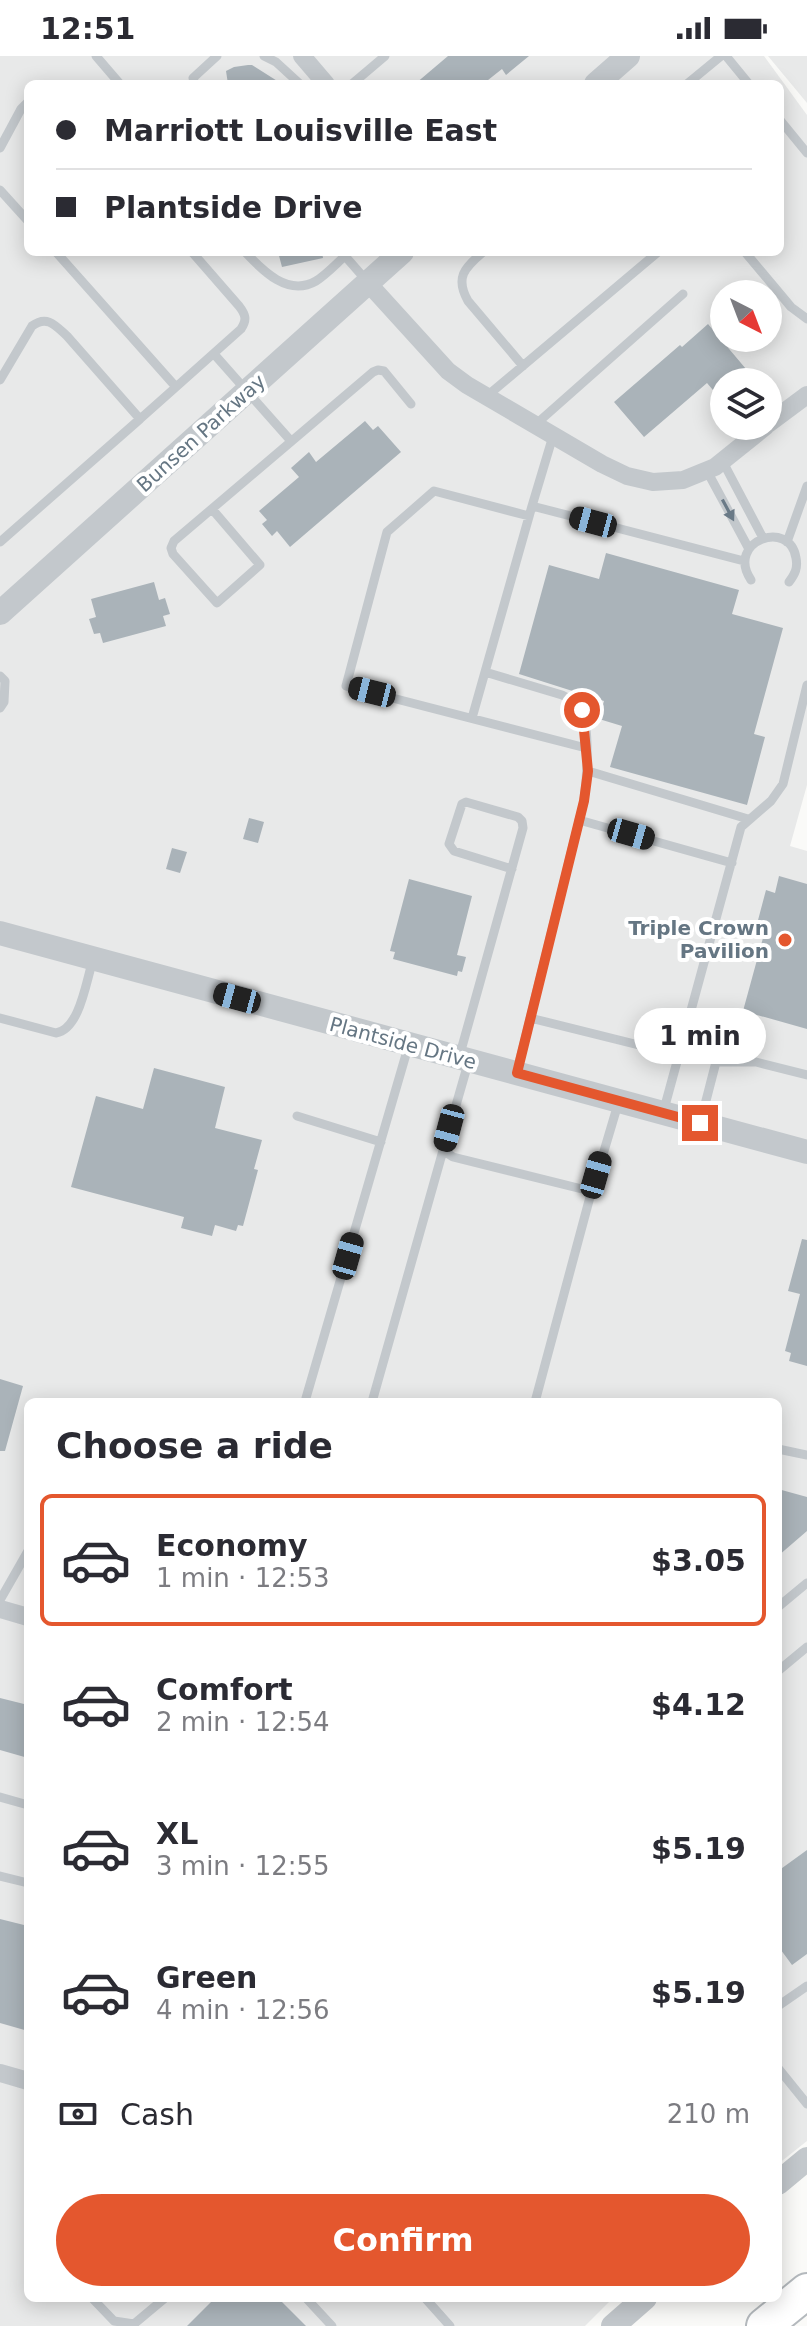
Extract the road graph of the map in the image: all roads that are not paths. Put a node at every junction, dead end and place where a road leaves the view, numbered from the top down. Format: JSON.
{"nodes":[{"id":1,"x":96,"y":56,"type":"edge"},
{"id":2,"x":217,"y":56,"type":"edge"},
{"id":3,"x":264,"y":56,"type":"edge"},
{"id":4,"x":302,"y":56,"type":"edge"},
{"id":5,"x":385,"y":56,"type":"edge"},
{"id":6,"x":628,"y":56,"type":"edge"},
{"id":7,"x":724,"y":56,"type":"edge"},
{"id":8,"x":117,"y":80,"type":"edge"},
{"id":9,"x":194,"y":80,"type":"edge"},
{"id":10,"x":296,"y":80,"type":"edge"},
{"id":11,"x":323,"y":80,"type":"edge"},
{"id":12,"x":357,"y":80,"type":"edge"},
{"id":13,"x":601,"y":80,"type":"edge"},
{"id":14,"x":692,"y":80,"type":"edge"},
{"id":15,"x":745,"y":80,"type":"edge"},
{"id":16,"x":24,"y":106,"type":"edge"},
{"id":17,"x":784,"y":125,"type":"edge"},
{"id":18,"x":0,"y":148,"type":"edge"},
{"id":19,"x":807,"y":153,"type":"edge"},
{"id":20,"x":0,"y":190,"type":"edge"},
{"id":21,"x":24,"y":217,"type":"edge"},
{"id":22,"x":60,"y":256,"type":"edge"},
{"id":23,"x":195,"y":256,"type":"edge"},
{"id":24,"x":249,"y":256,"type":"edge"},
{"id":25,"x":343,"y":256,"type":"edge"},
{"id":26,"x":347,"y":256,"type":"edge"},
{"id":27,"x":398,"y":256,"type":"edge"},
{"id":28,"x":478,"y":256,"type":"edge"},
{"id":29,"x":653,"y":256,"type":"edge"},
{"id":30,"x":748,"y":256,"type":"edge"},
{"id":31,"x":368,"y":283,"type":"junction"},
{"id":32,"x":683,"y":294,"type":"dead end"},
{"id":33,"x":807,"y":319,"type":"edge"},
{"id":34,"x":214,"y":354,"type":"junction"},
{"id":35,"x":523,"y":366,"type":"junction"},
{"id":36,"x":0,"y":380,"type":"edge"},
{"id":37,"x":176,"y":387,"type":"junction"},
{"id":38,"x":247,"y":392,"type":"junction"},
{"id":39,"x":807,"y":395,"type":"edge"},
{"id":40,"x":487,"y":396,"type":"junction"},
{"id":41,"x":411,"y":404,"type":"dead end"},
{"id":42,"x":782,"y":414,"type":"edge"},
{"id":43,"x":140,"y":419,"type":"junction"},
{"id":44,"x":535,"y":425,"type":"junction"},
{"id":45,"x":553,"y":436,"type":"junction"},
{"id":46,"x":748,"y":440,"type":"edge"},
{"id":47,"x":291,"y":441,"type":"junction"},
{"id":48,"x":715,"y":466,"type":"junction"},
{"id":49,"x":807,"y":486,"type":"edge"},
{"id":50,"x":212,"y":509,"type":"junction"},
{"id":51,"x":531,"y":511,"type":"junction"},
{"id":52,"x":763,"y":538,"type":"junction"},
{"id":53,"x":0,"y":542,"type":"edge"},
{"id":54,"x":787,"y":542,"type":"junction"},
{"id":55,"x":749,"y":549,"type":"junction"},
{"id":56,"x":796,"y":557,"type":"junction"},
{"id":57,"x":807,"y":560,"type":"edge"},
{"id":58,"x":744,"y":561,"type":"junction"},
{"id":59,"x":751,"y":580,"type":"dead end"},
{"id":60,"x":789,"y":582,"type":"dead end"},
{"id":61,"x":0,"y":613,"type":"edge"},
{"id":62,"x":485,"y":672,"type":"junction"},
{"id":63,"x":0,"y":676,"type":"edge"},
{"id":64,"x":807,"y":685,"type":"edge"},
{"id":65,"x":0,"y":708,"type":"edge"},
{"id":66,"x":472,"y":718,"type":"junction"},
{"id":67,"x":586,"y":748,"type":"junction"},
{"id":68,"x":588,"y":771,"type":"junction"},
{"id":69,"x":748,"y":819,"type":"junction"},
{"id":70,"x":579,"y":820,"type":"junction"},
{"id":71,"x":732,"y":863,"type":"junction"},
{"id":72,"x":512,"y":869,"type":"junction"},
{"id":73,"x":0,"y":933,"type":"edge"},
{"id":74,"x":93,"y":959,"type":"junction"},
{"id":75,"x":0,"y":1018,"type":"edge"},
{"id":76,"x":530,"y":1018,"type":"junction"},
{"id":77,"x":409,"y":1044,"type":"junction"},
{"id":78,"x":679,"y":1055,"type":"junction"},
{"id":79,"x":464,"y":1059,"type":"junction"},
{"id":80,"x":517,"y":1073,"type":"junction"},
{"id":81,"x":807,"y":1075,"type":"edge"},
{"id":82,"x":619,"y":1101,"type":"junction"},
{"id":83,"x":663,"y":1113,"type":"junction"},
{"id":84,"x":297,"y":1116,"type":"dead end"},
{"id":85,"x":700,"y":1123,"type":"junction"},
{"id":86,"x":381,"y":1142,"type":"junction"},
{"id":87,"x":444,"y":1147,"type":"junction"},
{"id":88,"x":807,"y":1152,"type":"edge"},
{"id":89,"x":596,"y":1175,"type":"junction"},
{"id":90,"x":306,"y":1398,"type":"dead end"},
{"id":91,"x":373,"y":1398,"type":"edge"},
{"id":92,"x":536,"y":1398,"type":"edge"},
{"id":93,"x":782,"y":1450,"type":"edge"},
{"id":94,"x":807,"y":1455,"type":"edge"},
{"id":95,"x":24,"y":1558,"type":"edge"},
{"id":96,"x":807,"y":1583,"type":"edge"},
{"id":97,"x":0,"y":1600,"type":"edge"},
{"id":98,"x":782,"y":1604,"type":"edge"},
{"id":99,"x":0,"y":1609,"type":"edge"},
{"id":100,"x":24,"y":1616,"type":"edge"},
{"id":101,"x":807,"y":1647,"type":"edge"},
{"id":102,"x":782,"y":1668,"type":"edge"},
{"id":103,"x":0,"y":1797,"type":"edge"},
{"id":104,"x":24,"y":1804,"type":"edge"},
{"id":105,"x":0,"y":1876,"type":"edge"},
{"id":106,"x":24,"y":1882,"type":"edge"},
{"id":107,"x":807,"y":1986,"type":"edge"},
{"id":108,"x":782,"y":2003,"type":"edge"},
{"id":109,"x":0,"y":2073,"type":"edge"},
{"id":110,"x":782,"y":2073,"type":"edge"},
{"id":111,"x":24,"y":2080,"type":"edge"},
{"id":112,"x":807,"y":2104,"type":"edge"},
{"id":113,"x":807,"y":2159,"type":"edge"},
{"id":114,"x":782,"y":2180,"type":"edge"},
{"id":115,"x":807,"y":2291,"type":"edge"},
{"id":116,"x":96,"y":2302,"type":"edge"},
{"id":117,"x":160,"y":2302,"type":"edge"},
{"id":118,"x":310,"y":2302,"type":"edge"},
{"id":119,"x":429,"y":2302,"type":"edge"},
{"id":120,"x":640,"y":2302,"type":"edge"},
{"id":121,"x":332,"y":2326,"type":"edge"},
{"id":122,"x":450,"y":2326,"type":"edge"},
{"id":123,"x":613,"y":2326,"type":"edge"},
{"id":124,"x":764,"y":2326,"type":"edge"}],
"edges":[{"from":1,"to":8,"type":"lane"},
{"from":2,"to":9,"type":"lane"},
{"from":3,"to":10,"type":"lane"},
{"from":4,"to":11,"type":"street"},
{"from":5,"to":12,"type":"lane"},
{"from":6,"to":13,"type":"street"},
{"from":7,"to":14,"type":"lane"},
{"from":7,"to":15,"type":"lane"},
{"from":16,"to":18,"type":"lane"},
{"from":17,"to":19,"type":"lane"},
{"from":20,"to":21,"type":"lane"},
{"from":22,"to":37,"type":"lane"},
{"from":23,"to":34,"type":"lane"},
{"from":24,"to":25,"type":"lane"},
{"from":26,"to":31,"type":"lane"},
{"from":27,"to":31,"type":"street","name":"Bunsen Parkway"},
{"from":28,"to":35,"type":"lane"},
{"from":29,"to":35,"type":"lane"},
{"from":30,"to":33,"type":"lane"},
{"from":31,"to":38,"type":"street","name":"Bunsen Parkway"},
{"from":31,"to":40,"type":"street"},
{"from":32,"to":44,"type":"lane"},
{"from":34,"to":37,"type":"lane"},
{"from":34,"to":38,"type":"lane"},
{"from":35,"to":40,"type":"lane"},
{"from":36,"to":43,"type":"lane"},
{"from":37,"to":43,"type":"lane"},
{"from":38,"to":47,"type":"lane"},
{"from":38,"to":61,"type":"street","name":"Bunsen Parkway"},
{"from":39,"to":42,"type":"street"},
{"from":40,"to":44,"type":"street"},
{"from":41,"to":47,"type":"lane"},
{"from":43,"to":53,"type":"lane"},
{"from":44,"to":45,"type":"street"},
{"from":45,"to":48,"type":"street"},
{"from":45,"to":51,"type":"lane"},
{"from":46,"to":48,"type":"street"},
{"from":47,"to":50,"type":"lane"},
{"from":48,"to":52,"type":"lane"},
{"from":48,"to":55,"type":"lane","one_way":true},
{"from":49,"to":54,"type":"lane"},
{"from":50,"to":50,"type":"lane"},
{"from":51,"to":58,"type":"lane"},
{"from":51,"to":62,"type":"lane"},
{"from":51,"to":66,"type":"lane"},
{"from":52,"to":54,"type":"lane"},
{"from":52,"to":55,"type":"lane"},
{"from":54,"to":56,"type":"lane"},
{"from":55,"to":58,"type":"lane"},
{"from":56,"to":57,"type":"lane"},
{"from":56,"to":60,"type":"lane"},
{"from":58,"to":59,"type":"lane"},
{"from":62,"to":66,"type":"lane"},
{"from":62,"to":67,"type":"lane"},
{"from":63,"to":65,"type":"lane"},
{"from":64,"to":69,"type":"lane"},
{"from":66,"to":67,"type":"lane"},
{"from":67,"to":68,"type":"lane"},
{"from":68,"to":69,"type":"lane"},
{"from":68,"to":70,"type":"lane"},
{"from":69,"to":71,"type":"lane"},
{"from":70,"to":71,"type":"lane"},
{"from":70,"to":76,"type":"lane"},
{"from":71,"to":78,"type":"lane"},
{"from":72,"to":72,"type":"lane"},
{"from":72,"to":79,"type":"lane"},
{"from":73,"to":74,"type":"street","name":"Plantside Drive"},
{"from":74,"to":75,"type":"lane"},
{"from":74,"to":77,"type":"street","name":"Plantside Drive"},
{"from":76,"to":78,"type":"lane"},
{"from":76,"to":80,"type":"lane"},
{"from":77,"to":79,"type":"street","name":"Plantside Drive"},
{"from":77,"to":86,"type":"lane"},
{"from":78,"to":83,"type":"lane"},
{"from":79,"to":80,"type":"street","name":"Plantside Drive"},
{"from":79,"to":87,"type":"lane"},
{"from":80,"to":82,"type":"street","name":"Plantside Drive"},
{"from":81,"to":85,"type":"lane"},
{"from":82,"to":83,"type":"street","name":"Plantside Drive"},
{"from":82,"to":89,"type":"lane"},
{"from":83,"to":85,"type":"street","name":"Plantside Drive"},
{"from":84,"to":86,"type":"lane"},
{"from":85,"to":88,"type":"street","name":"Plantside Drive"},
{"from":86,"to":90,"type":"lane"},
{"from":87,"to":89,"type":"lane"},
{"from":87,"to":91,"type":"lane"},
{"from":89,"to":92,"type":"lane"},
{"from":93,"to":94,"type":"lane"},
{"from":95,"to":97,"type":"lane"},
{"from":96,"to":98,"type":"lane"},
{"from":99,"to":100,"type":"street"},
{"from":101,"to":102,"type":"lane"},
{"from":103,"to":104,"type":"lane"},
{"from":105,"to":106,"type":"lane"},
{"from":107,"to":108,"type":"lane"},
{"from":109,"to":111,"type":"street"},
{"from":110,"to":112,"type":"lane"},
{"from":113,"to":114,"type":"street"},
{"from":115,"to":124,"type":"highway"},
{"from":116,"to":117,"type":"lane"},
{"from":118,"to":121,"type":"lane"},
{"from":119,"to":122,"type":"lane"},
{"from":120,"to":123,"type":"street"}]}
